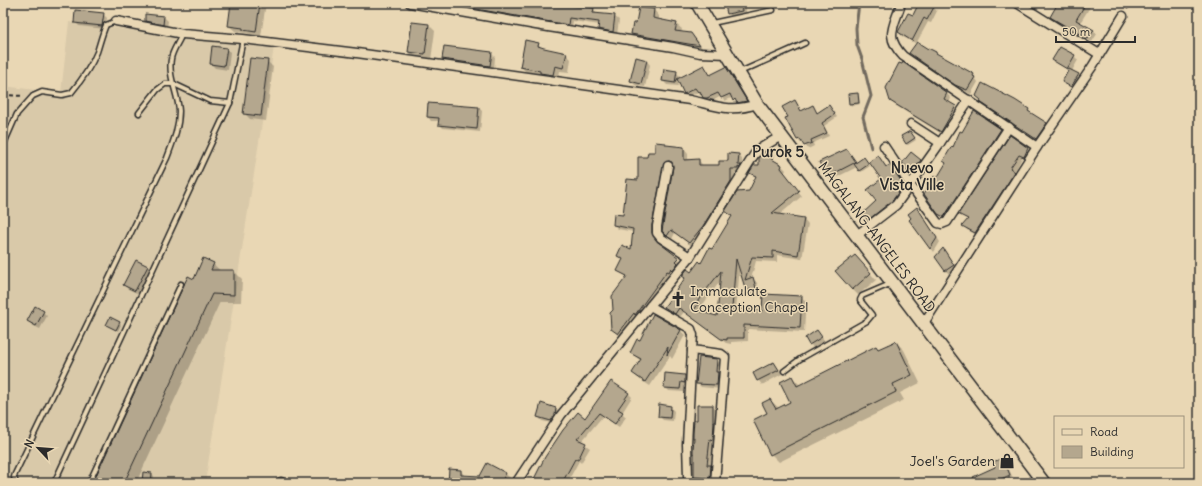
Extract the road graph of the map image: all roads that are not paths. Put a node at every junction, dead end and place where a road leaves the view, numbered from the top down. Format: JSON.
{"nodes":[{"id":1,"x":410,"y":3,"type":"edge"},
{"id":2,"x":697,"y":3,"type":"edge"},
{"id":3,"x":1017,"y":3,"type":"edge"},
{"id":4,"x":900,"y":7,"type":"dead end"},
{"id":5,"x":773,"y":10,"type":"dead end"},
{"id":6,"x":1123,"y":16,"type":"dead end"},
{"id":7,"x":116,"y":21,"type":"joint"},
{"id":8,"x":709,"y":23,"type":"junction"},
{"id":9,"x":182,"y":34,"type":"junction"},
{"id":10,"x":243,"y":39,"type":"junction"},
{"id":11,"x":805,"y":42,"type":"dead end"},
{"id":12,"x":728,"y":54,"type":"junction"},
{"id":13,"x":1099,"y":54,"type":"junction"},
{"id":14,"x":738,"y":72,"type":"junction"},
{"id":15,"x":174,"y":84,"type":"junction"},
{"id":16,"x":968,"y":100,"type":"junction"},
{"id":17,"x":230,"y":103,"type":"junction"},
{"id":18,"x":757,"y":104,"type":"junction"},
{"id":19,"x":139,"y":113,"type":"dead end"},
{"id":20,"x":911,"y":124,"type":"dead end"},
{"id":21,"x":1008,"y":127,"type":"junction"},
{"id":22,"x":781,"y":136,"type":"junction"},
{"id":23,"x":940,"y":143,"type":"junction"},
{"id":24,"x":3,"y":146,"type":"edge"},
{"id":25,"x":884,"y":146,"type":"dead end"},
{"id":26,"x":1037,"y":147,"type":"junction"},
{"id":27,"x":668,"y":166,"type":"dead end"},
{"id":28,"x":911,"y":186,"type":"junction"},
{"id":29,"x":857,"y":235,"type":"junction"},
{"id":30,"x":690,"y":257,"type":"junction"},
{"id":31,"x":893,"y":283,"type":"junction"},
{"id":32,"x":181,"y":284,"type":"dead end"},
{"id":33,"x":650,"y":306,"type":"junction"},
{"id":34,"x":924,"y":323,"type":"junction"},
{"id":35,"x":692,"y":350,"type":"junction"},
{"id":36,"x":784,"y":371,"type":"dead end"},
{"id":37,"x":517,"y":482,"type":"edge"},
{"id":38,"x":16,"y":483,"type":"edge"},
{"id":39,"x":54,"y":483,"type":"edge"},
{"id":40,"x":89,"y":483,"type":"edge"},
{"id":41,"x":691,"y":483,"type":"edge"},
{"id":42,"x":715,"y":483,"type":"edge"},
{"id":43,"x":1044,"y":483,"type":"edge"}],
"edges":[{"from":1,"to":12,"type":"street"},
{"from":2,"to":8,"type":"main road","name":"MAGALANG-ANGELES ROAD"},
{"from":3,"to":13,"type":"street"},
{"from":4,"to":16,"type":"street"},
{"from":5,"to":8,"type":"lane"},
{"from":6,"to":13,"type":"street"},
{"from":7,"to":9,"type":"street"},
{"from":7,"to":24,"type":"lane"},
{"from":8,"to":12,"type":"main road","name":"MAGALANG-ANGELES ROAD"},
{"from":9,"to":10,"type":"street"},
{"from":9,"to":15,"type":"lane"},
{"from":10,"to":17,"type":"lane"},
{"from":10,"to":18,"type":"street"},
{"from":11,"to":14,"type":"lane"},
{"from":12,"to":14,"type":"main road","name":"MAGALANG-ANGELES ROAD"},
{"from":13,"to":26,"type":"street"},
{"from":14,"to":18,"type":"main road","name":"MAGALANG-ANGELES ROAD"},
{"from":15,"to":17,"type":"lane"},
{"from":15,"to":19,"type":"lane"},
{"from":15,"to":38,"type":"lane"},
{"from":16,"to":21,"type":"street"},
{"from":16,"to":23,"type":"street"},
{"from":17,"to":39,"type":"lane"},
{"from":18,"to":22,"type":"main road","name":"MAGALANG-ANGELES ROAD"},
{"from":20,"to":23,"type":"street"},
{"from":21,"to":26,"type":"street"},
{"from":21,"to":28,"type":"street"},
{"from":22,"to":29,"type":"main road","name":"MAGALANG-ANGELES ROAD"},
{"from":22,"to":30,"type":"street"},
{"from":23,"to":28,"type":"street"},
{"from":25,"to":28,"type":"street"},
{"from":26,"to":34,"type":"street"},
{"from":27,"to":30,"type":"street"},
{"from":28,"to":29,"type":"street"},
{"from":29,"to":31,"type":"main road","name":"MAGALANG-ANGELES ROAD"},
{"from":30,"to":33,"type":"street"},
{"from":31,"to":34,"type":"main road","name":"MAGALANG-ANGELES ROAD"},
{"from":31,"to":36,"type":"lane"},
{"from":32,"to":40,"type":"lane"},
{"from":33,"to":35,"type":"street"},
{"from":33,"to":37,"type":"street"},
{"from":34,"to":43,"type":"main road","name":"MAGALANG-ANGELES ROAD"},
{"from":35,"to":41,"type":"street"},
{"from":35,"to":42,"type":"street"}]}
